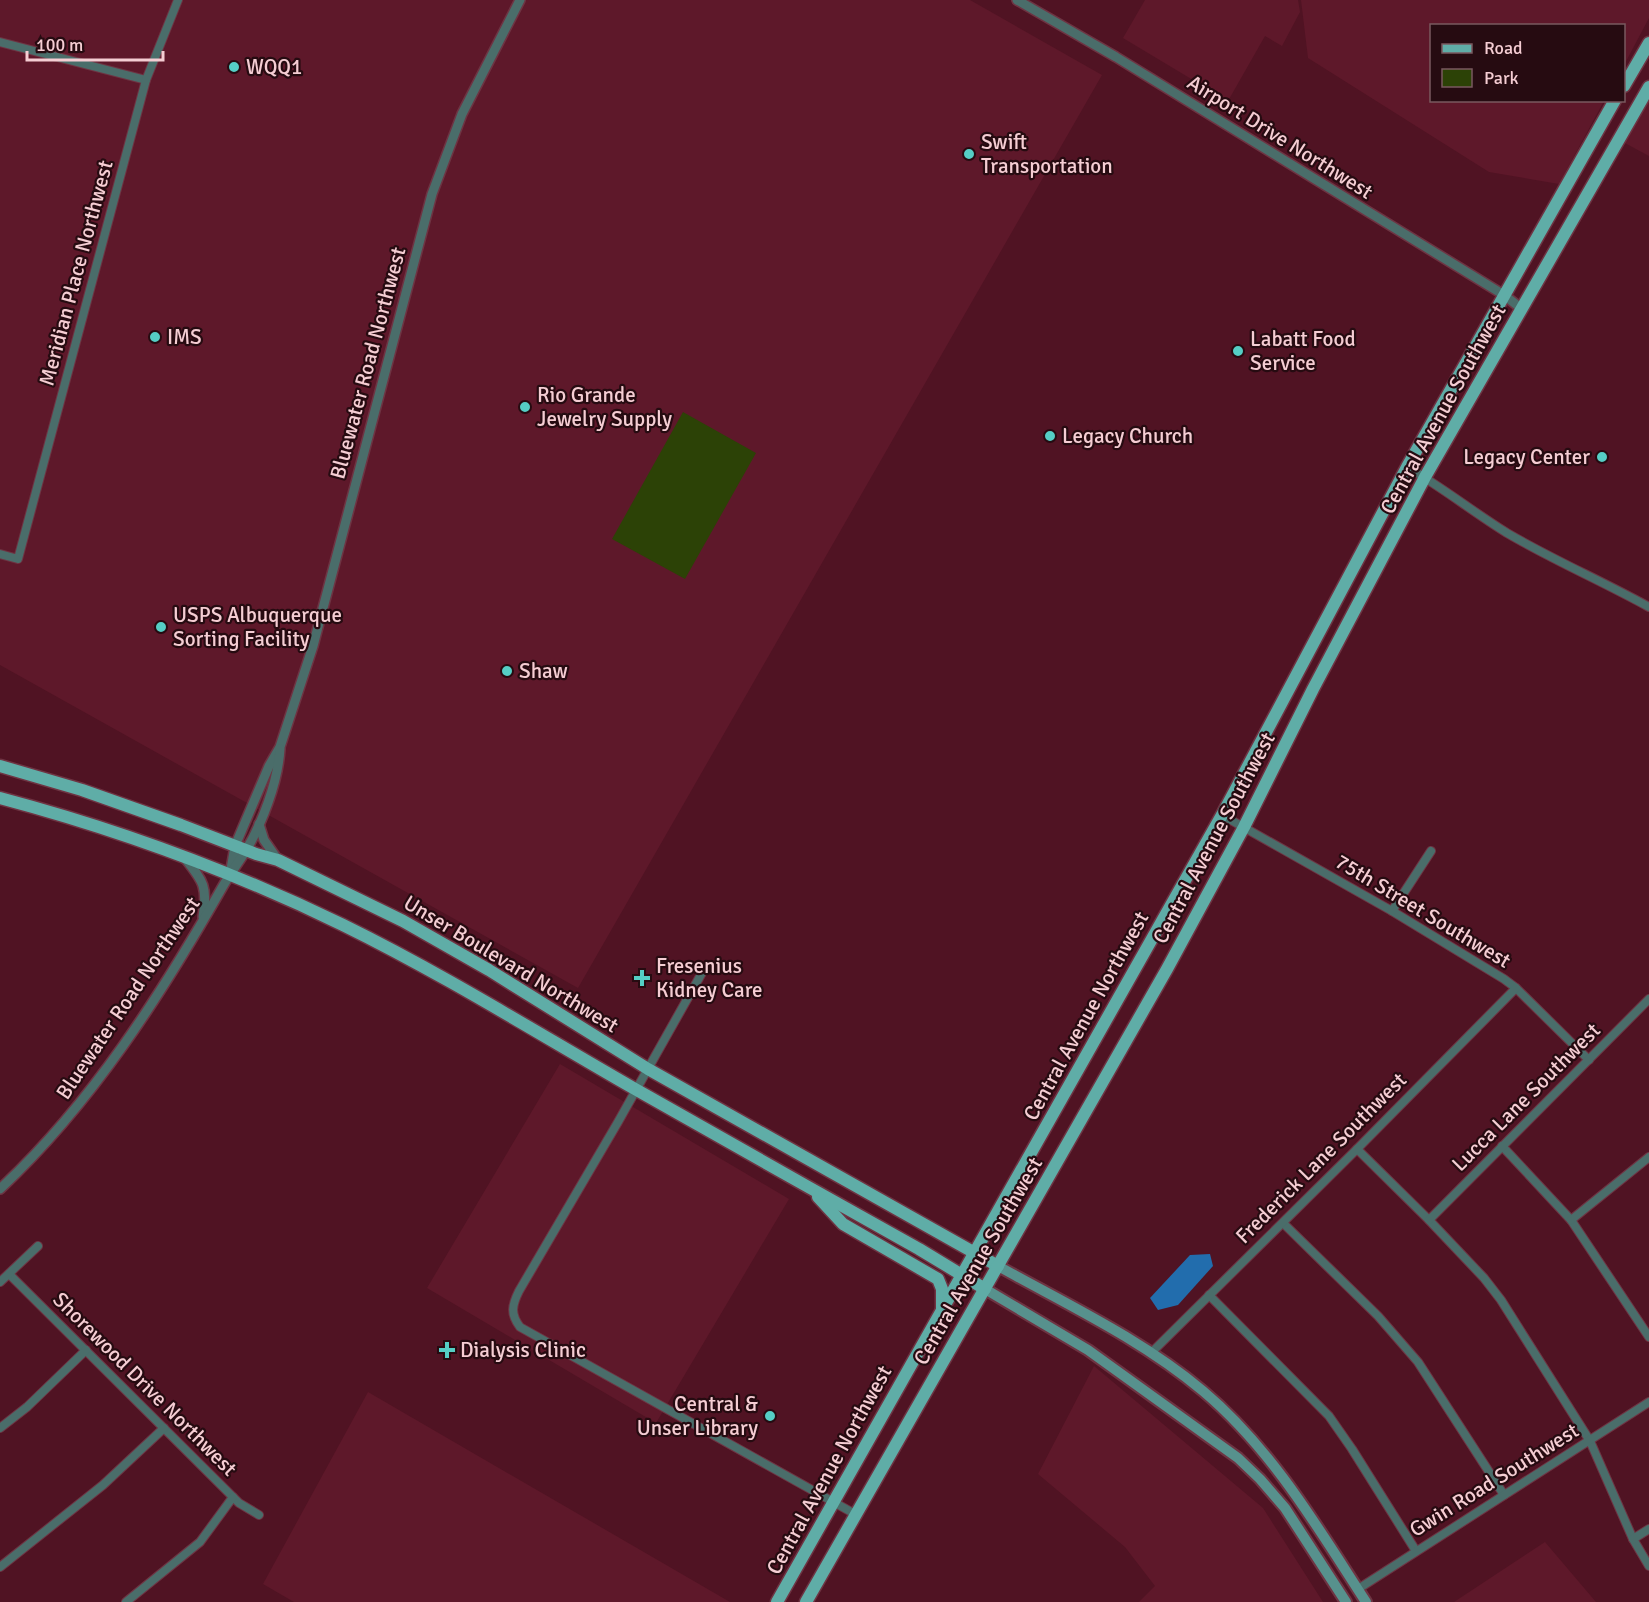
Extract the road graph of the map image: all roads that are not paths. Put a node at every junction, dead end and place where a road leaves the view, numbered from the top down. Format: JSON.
{"nodes":[{"id":1,"x":178,"y":0,"type":"edge"},
{"id":2,"x":520,"y":0,"type":"edge"},
{"id":3,"x":1017,"y":0,"type":"edge"},
{"id":4,"x":0,"y":42,"type":"edge"},
{"id":5,"x":1649,"y":43,"type":"edge"},
{"id":6,"x":146,"y":80,"type":"junction"},
{"id":7,"x":1625,"y":83,"type":"edge"},
{"id":8,"x":1649,"y":87,"type":"edge"},
{"id":9,"x":1614,"y":102,"type":"edge"},
{"id":10,"x":1504,"y":295,"type":"junction"},
{"id":11,"x":1522,"y":309,"type":"junction"},
{"id":12,"x":1460,"y":374,"type":"junction"},
{"id":13,"x":1478,"y":386,"type":"junction"},
{"id":14,"x":1407,"y":468,"type":"junction"},
{"id":15,"x":1425,"y":477,"type":"junction"},
{"id":16,"x":0,"y":554,"type":"edge"},
{"id":17,"x":1649,"y":607,"type":"edge"},
{"id":18,"x":280,"y":747,"type":"junction"},
{"id":19,"x":0,"y":766,"type":"edge"},
{"id":20,"x":0,"y":798,"type":"edge"},
{"id":21,"x":1222,"y":816,"type":"junction"},
{"id":22,"x":259,"y":824,"type":"junction"},
{"id":23,"x":1244,"y":827,"type":"junction"},
{"id":24,"x":240,"y":848,"type":"junction"},
{"id":25,"x":1431,"y":851,"type":"dead end"},
{"id":26,"x":184,"y":857,"type":"junction"},
{"id":27,"x":278,"y":860,"type":"junction"},
{"id":28,"x":230,"y":875,"type":"junction"},
{"id":29,"x":1392,"y":911,"type":"junction"},
{"id":30,"x":202,"y":924,"type":"junction"},
{"id":31,"x":703,"y":971,"type":"dead end"},
{"id":32,"x":1516,"y":988,"type":"junction"},
{"id":33,"x":1649,"y":999,"type":"edge"},
{"id":34,"x":1588,"y":1059,"type":"junction"},
{"id":35,"x":648,"y":1069,"type":"junction"},
{"id":36,"x":636,"y":1090,"type":"junction"},
{"id":37,"x":1502,"y":1146,"type":"junction"},
{"id":38,"x":1357,"y":1149,"type":"junction"},
{"id":39,"x":1649,"y":1157,"type":"edge"},
{"id":40,"x":808,"y":1187,"type":"junction"},
{"id":41,"x":0,"y":1189,"type":"edge"},
{"id":42,"x":1429,"y":1220,"type":"junction"},
{"id":43,"x":1571,"y":1220,"type":"junction"},
{"id":44,"x":1283,"y":1222,"type":"junction"},
{"id":45,"x":38,"y":1246,"type":"dead end"},
{"id":46,"x":975,"y":1253,"type":"junction"},
{"id":47,"x":998,"y":1266,"type":"junction"},
{"id":48,"x":9,"y":1274,"type":"junction"},
{"id":49,"x":962,"y":1275,"type":"junction"},
{"id":50,"x":0,"y":1282,"type":"edge"},
{"id":51,"x":985,"y":1288,"type":"junction"},
{"id":52,"x":1209,"y":1295,"type":"junction"},
{"id":53,"x":942,"y":1311,"type":"junction"},
{"id":54,"x":1649,"y":1337,"type":"edge"},
{"id":55,"x":86,"y":1350,"type":"junction"},
{"id":56,"x":1152,"y":1352,"type":"junction"},
{"id":57,"x":1649,"y":1402,"type":"edge"},
{"id":58,"x":0,"y":1428,"type":"edge"},
{"id":59,"x":164,"y":1428,"type":"junction"},
{"id":60,"x":1590,"y":1441,"type":"junction"},
{"id":61,"x":1504,"y":1495,"type":"junction"},
{"id":62,"x":233,"y":1497,"type":"junction"},
{"id":63,"x":834,"y":1500,"type":"junction"},
{"id":64,"x":855,"y":1514,"type":"junction"},
{"id":65,"x":259,"y":1515,"type":"dead end"},
{"id":66,"x":1649,"y":1529,"type":"edge"},
{"id":67,"x":1633,"y":1539,"type":"junction"},
{"id":68,"x":1416,"y":1551,"type":"junction"},
{"id":69,"x":1649,"y":1566,"type":"edge"},
{"id":70,"x":0,"y":1567,"type":"edge"},
{"id":71,"x":1358,"y":1588,"type":"junction"},
{"id":72,"x":126,"y":1602,"type":"edge"},
{"id":73,"x":777,"y":1602,"type":"edge"},
{"id":74,"x":806,"y":1602,"type":"edge"},
{"id":75,"x":1346,"y":1602,"type":"edge"},
{"id":76,"x":1366,"y":1602,"type":"edge"}],
"edges":[{"from":1,"to":6,"type":"street","name":"Meridian Place Northwest"},
{"from":2,"to":18,"type":"street","name":"Bluewater Road Northwest"},
{"from":3,"to":10,"type":"street","name":"Airport Drive Northwest"},
{"from":4,"to":6,"type":"street"},
{"from":5,"to":7,"type":"main road"},
{"from":6,"to":16,"type":"street","name":"Meridian Place Northwest"},
{"from":8,"to":11,"type":"main road","name":"Central Avenue Southwest"},
{"from":9,"to":10,"type":"main road","name":"Central Avenue Northwest"},
{"from":10,"to":11,"type":"street","name":"Airport Drive Northwest"},
{"from":10,"to":12,"type":"main road","name":"Central Avenue Northwest"},
{"from":11,"to":13,"type":"main road","name":"Central Avenue Southwest"},
{"from":12,"to":13,"type":"main road"},
{"from":12,"to":14,"type":"main road","name":"Central Avenue Northwest"},
{"from":13,"to":15,"type":"main road","name":"Central Avenue Southwest"},
{"from":14,"to":15,"type":"street"},
{"from":14,"to":21,"type":"main road","name":"Central Avenue Northwest"},
{"from":15,"to":17,"type":"street"},
{"from":15,"to":23,"type":"main road","name":"Central Avenue Southwest"},
{"from":18,"to":22,"type":"street","name":"Bluewater Road Northwest"},
{"from":18,"to":24,"type":"street","name":"Bluewater Road Northwest"},
{"from":19,"to":24,"type":"main road","name":"Unser Boulevard Northwest"},
{"from":20,"to":26,"type":"main road"},
{"from":21,"to":23,"type":"street","name":"75th Street Southwest"},
{"from":21,"to":46,"type":"main road","name":"Central Avenue Northwest"},
{"from":22,"to":24,"type":"street","name":"Bluewater Road Northwest"},
{"from":22,"to":27,"type":"street"},
{"from":23,"to":29,"type":"street","name":"75th Street Southwest"},
{"from":23,"to":47,"type":"main road","name":"Central Avenue Southwest"},
{"from":24,"to":27,"type":"main road","name":"Unser Boulevard Northwest"},
{"from":24,"to":28,"type":"street","name":"Bluewater Road Northwest"},
{"from":25,"to":29,"type":"street"},
{"from":26,"to":28,"type":"main road"},
{"from":26,"to":30,"type":"street"},
{"from":27,"to":35,"type":"main road","name":"Unser Boulevard Northwest"},
{"from":28,"to":30,"type":"street","name":"Bluewater Road Northwest"},
{"from":28,"to":36,"type":"main road"},
{"from":29,"to":32,"type":"street","name":"75th Street Southwest"},
{"from":30,"to":41,"type":"street","name":"Bluewater Road Northwest"},
{"from":31,"to":35,"type":"street"},
{"from":32,"to":34,"type":"street","name":"75th Street Southwest"},
{"from":32,"to":38,"type":"street","name":"Frederick Lane Southwest"},
{"from":33,"to":34,"type":"street","name":"Lucca Lane Southwest"},
{"from":34,"to":37,"type":"street","name":"Lucca Lane Southwest"},
{"from":35,"to":36,"type":"street"},
{"from":35,"to":46,"type":"main road","name":"Unser Boulevard Northwest"},
{"from":36,"to":40,"type":"main road"},
{"from":36,"to":63,"type":"street"},
{"from":37,"to":42,"type":"street","name":"Lucca Lane Southwest"},
{"from":37,"to":43,"type":"street"},
{"from":38,"to":42,"type":"street"},
{"from":38,"to":44,"type":"street","name":"Frederick Lane Southwest"},
{"from":39,"to":43,"type":"street"},
{"from":40,"to":49,"type":"main road"},
{"from":40,"to":53,"type":"main road"},
{"from":42,"to":60,"type":"street"},
{"from":43,"to":54,"type":"street"},
{"from":44,"to":52,"type":"street","name":"Frederick Lane Southwest"},
{"from":44,"to":61,"type":"street"},
{"from":45,"to":48,"type":"street"},
{"from":46,"to":47,"type":"main road","name":"Unser Boulevard Northwest"},
{"from":46,"to":49,"type":"main road","name":"Central Avenue Northwest"},
{"from":47,"to":51,"type":"main road","name":"Central Avenue Southwest"},
{"from":47,"to":56,"type":"main road"},
{"from":48,"to":50,"type":"street"},
{"from":48,"to":55,"type":"street","name":"Shorewood Drive Northwest"},
{"from":49,"to":51,"type":"main road"},
{"from":49,"to":53,"type":"main road","name":"Central Avenue Northwest"},
{"from":51,"to":64,"type":"main road","name":"Central Avenue Southwest"},
{"from":51,"to":75,"type":"main road"},
{"from":52,"to":56,"type":"street","name":"Frederick Lane Southwest"},
{"from":52,"to":68,"type":"street"},
{"from":53,"to":63,"type":"main road","name":"Central Avenue Northwest"},
{"from":55,"to":58,"type":"street"},
{"from":55,"to":59,"type":"street","name":"Shorewood Drive Northwest"},
{"from":56,"to":71,"type":"main road"},
{"from":57,"to":60,"type":"street","name":"Gwin Road Southwest"},
{"from":59,"to":62,"type":"street","name":"Shorewood Drive Northwest"},
{"from":59,"to":70,"type":"street"},
{"from":60,"to":61,"type":"street","name":"Gwin Road Southwest"},
{"from":60,"to":67,"type":"street"},
{"from":61,"to":68,"type":"street","name":"Gwin Road Southwest"},
{"from":62,"to":65,"type":"street","name":"Shorewood Drive Northwest"},
{"from":62,"to":72,"type":"street"},
{"from":63,"to":64,"type":"street"},
{"from":63,"to":73,"type":"main road","name":"Central Avenue Northwest"},
{"from":64,"to":74,"type":"main road","name":"Central Avenue Southwest"},
{"from":66,"to":67,"type":"street"},
{"from":67,"to":69,"type":"street"},
{"from":68,"to":71,"type":"street","name":"Gwin Road Southwest"},
{"from":71,"to":76,"type":"main road"}]}
